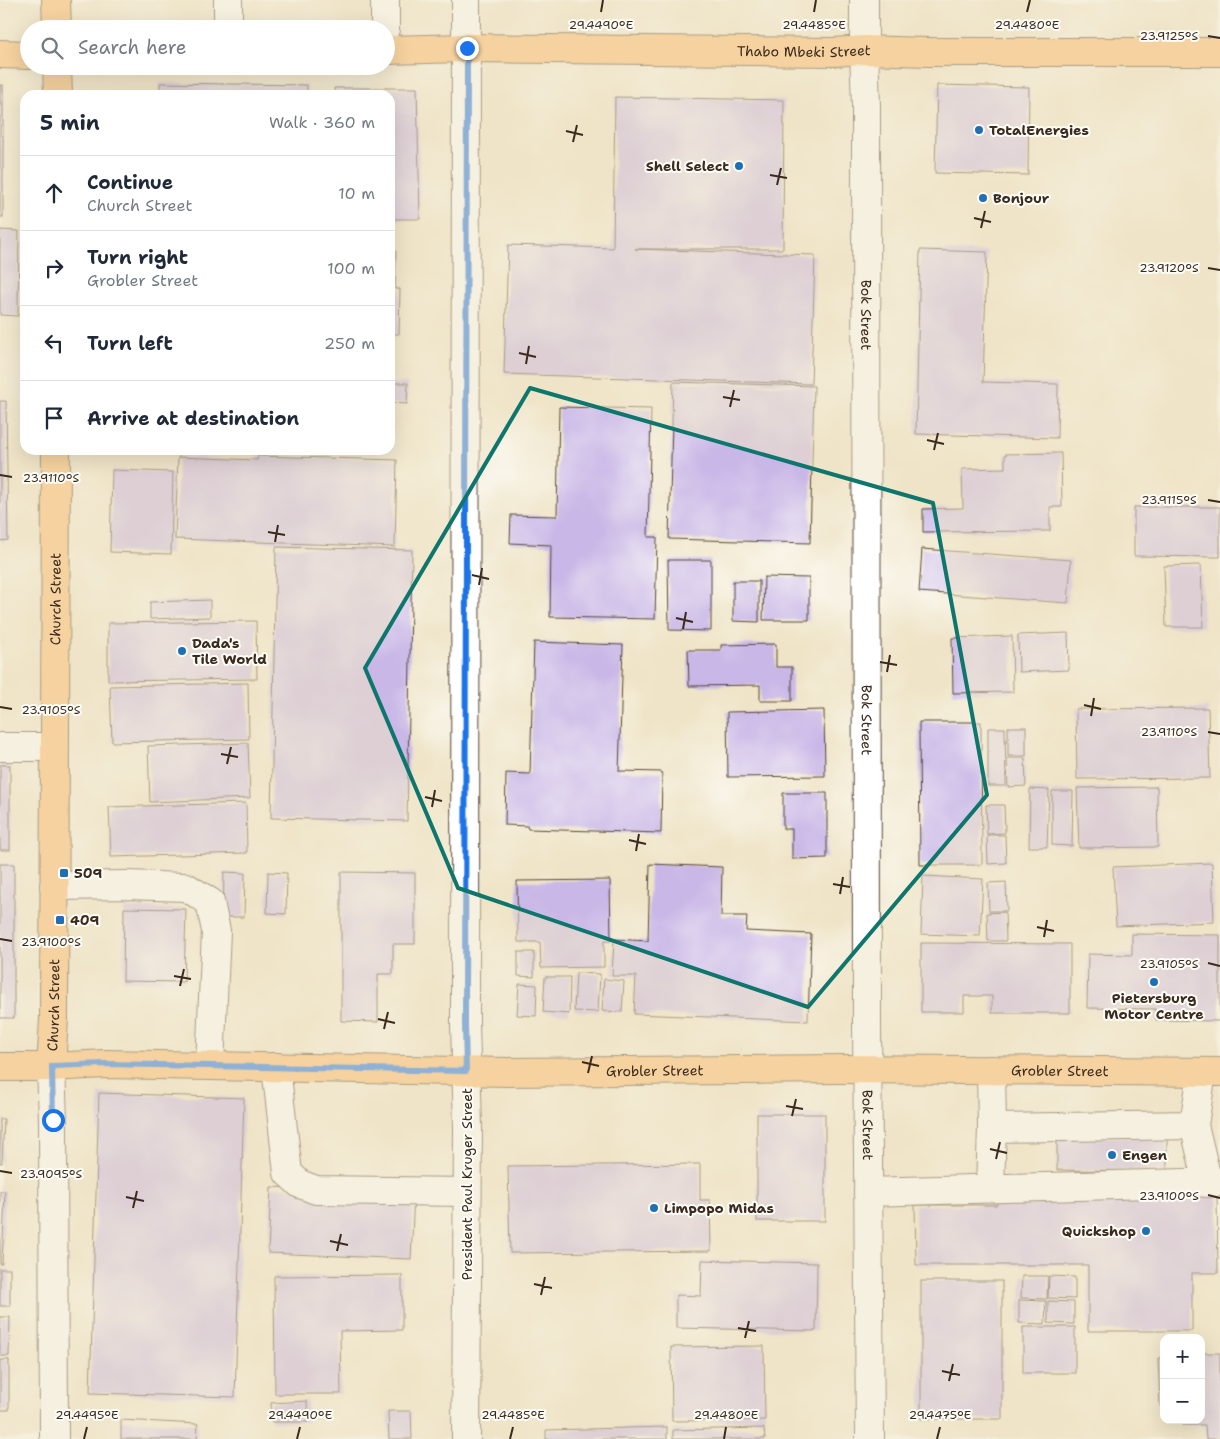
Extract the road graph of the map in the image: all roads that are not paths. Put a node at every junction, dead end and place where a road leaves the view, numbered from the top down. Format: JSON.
{"nodes":[{"id":1,"x":56,"y":0,"type":"edge"},
{"id":2,"x":228,"y":0,"type":"edge"},
{"id":3,"x":385,"y":0,"type":"edge"},
{"id":4,"x":466,"y":0,"type":"edge"},
{"id":5,"x":864,"y":0,"type":"edge"},
{"id":6,"x":57,"y":20,"type":"edge"},
{"id":7,"x":228,"y":20,"type":"edge"},
{"id":8,"x":385,"y":20,"type":"edge"},
{"id":9,"x":467,"y":48,"type":"junction"},
{"id":10,"x":395,"y":50,"type":"edge"},
{"id":11,"x":864,"y":50,"type":"junction"},
{"id":12,"x":1220,"y":52,"type":"edge"},
{"id":13,"x":0,"y":54,"type":"edge"},
{"id":14,"x":20,"y":55,"type":"edge"},
{"id":15,"x":57,"y":75,"type":"edge"},
{"id":16,"x":58,"y":90,"type":"edge"},
{"id":17,"x":56,"y":455,"type":"edge"},
{"id":18,"x":0,"y":747,"type":"edge"},
{"id":19,"x":54,"y":747,"type":"junction"},
{"id":20,"x":54,"y":886,"type":"junction"},
{"id":21,"x":210,"y":1065,"type":"junction"},
{"id":22,"x":0,"y":1066,"type":"edge"},
{"id":23,"x":52,"y":1066,"type":"junction"},
{"id":24,"x":276,"y":1067,"type":"junction"},
{"id":25,"x":868,"y":1070,"type":"junction"},
{"id":26,"x":991,"y":1070,"type":"junction"},
{"id":27,"x":466,"y":1071,"type":"junction"},
{"id":28,"x":1211,"y":1072,"type":"edge"},
{"id":29,"x":1194,"y":1125,"type":"junction"},
{"id":30,"x":992,"y":1128,"type":"junction"},
{"id":31,"x":1214,"y":1183,"type":"edge"},
{"id":32,"x":990,"y":1188,"type":"junction"},
{"id":33,"x":468,"y":1192,"type":"junction"},
{"id":34,"x":868,"y":1192,"type":"junction"},
{"id":35,"x":54,"y":1439,"type":"edge"},
{"id":36,"x":466,"y":1439,"type":"edge"},
{"id":37,"x":870,"y":1439,"type":"edge"}],
"edges":[{"from":1,"to":6,"type":"main road"},
{"from":2,"to":7,"type":"street"},
{"from":3,"to":8,"type":"street"},
{"from":4,"to":9,"type":"street","name":"President Paul Kruger Street"},
{"from":5,"to":11,"type":"street","name":"Bok Street"},
{"from":9,"to":10,"type":"main road","name":"Thabo Mbeki Street"},
{"from":9,"to":11,"type":"main road","name":"Thabo Mbeki Street"},
{"from":9,"to":27,"type":"street","name":"President Paul Kruger Street"},
{"from":11,"to":12,"type":"main road","name":"Thabo Mbeki Street"},
{"from":11,"to":25,"type":"street","name":"Bok Street"},
{"from":13,"to":14,"type":"main road"},
{"from":15,"to":16,"type":"main road"},
{"from":17,"to":19,"type":"main road","name":"Church Street"},
{"from":18,"to":19,"type":"street"},
{"from":19,"to":20,"type":"main road","name":"Church Street"},
{"from":20,"to":21,"type":"street"},
{"from":20,"to":23,"type":"main road","name":"Church Street"},
{"from":21,"to":23,"type":"main road","name":"Grobler Street"},
{"from":21,"to":24,"type":"main road","name":"Grobler Street"},
{"from":22,"to":23,"type":"main road","name":"Grobler Street"},
{"from":23,"to":35,"type":"street","name":"Church Street"},
{"from":24,"to":27,"type":"main road","name":"Grobler Street"},
{"from":24,"to":33,"type":"street"},
{"from":25,"to":26,"type":"main road","name":"Grobler Street"},
{"from":25,"to":27,"type":"main road","name":"Grobler Street"},
{"from":25,"to":34,"type":"street","name":"Bok Street"},
{"from":26,"to":28,"type":"main road","name":"Grobler Street"},
{"from":26,"to":30,"type":"street"},
{"from":27,"to":33,"type":"street","name":"President Paul Kruger Street"},
{"from":28,"to":29,"type":"street"},
{"from":29,"to":30,"type":"street"},
{"from":29,"to":31,"type":"street"},
{"from":30,"to":32,"type":"street"},
{"from":31,"to":32,"type":"street"},
{"from":32,"to":34,"type":"street"},
{"from":33,"to":36,"type":"street","name":"President Paul Kruger Street"},
{"from":34,"to":37,"type":"street","name":"Bok Street"}]}
